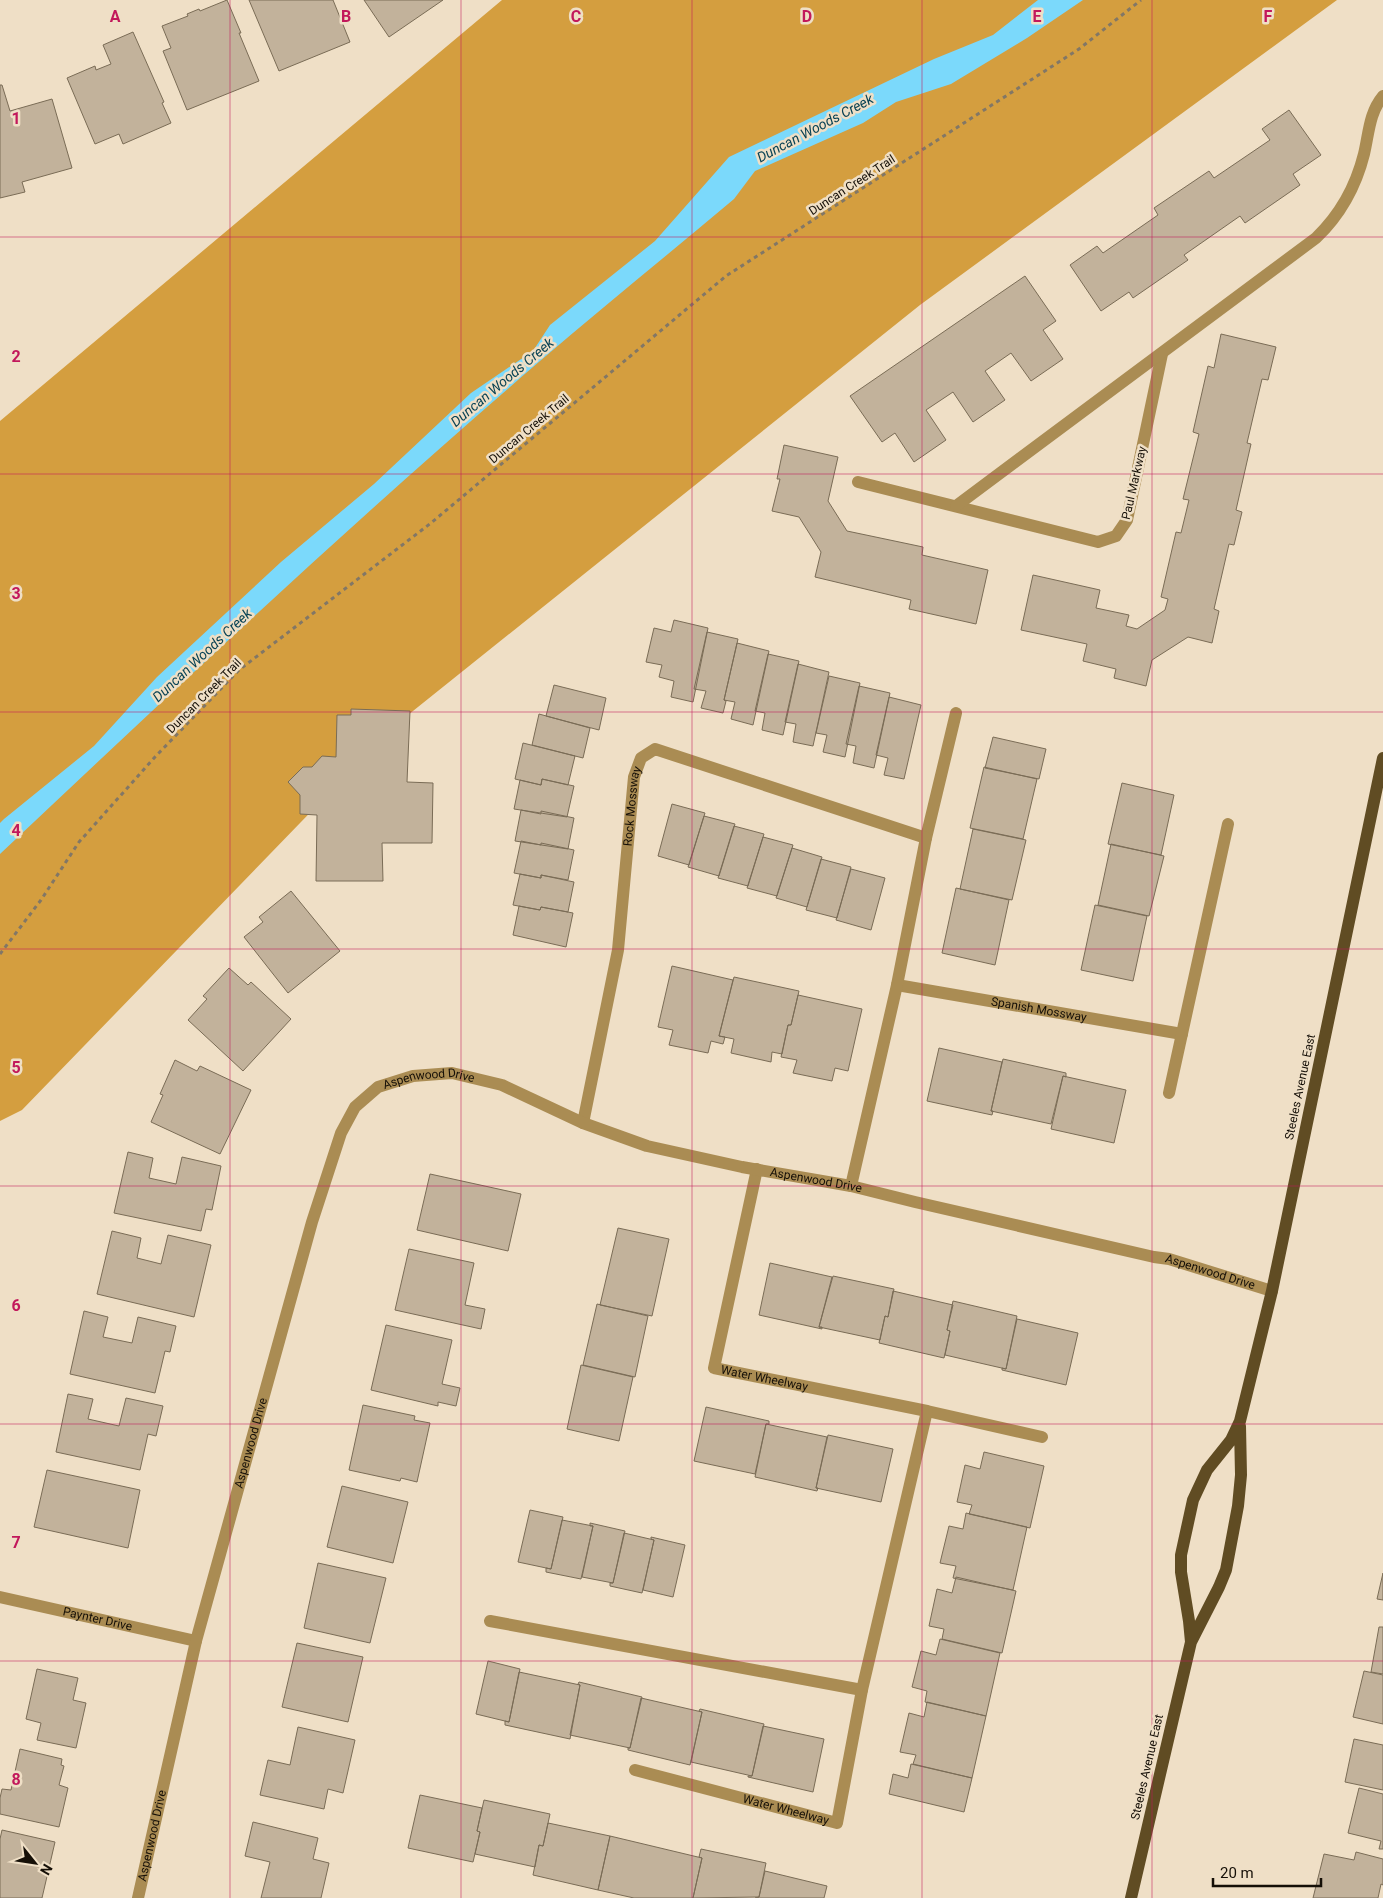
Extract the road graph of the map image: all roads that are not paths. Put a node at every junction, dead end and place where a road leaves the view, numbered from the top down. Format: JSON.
{"nodes":[{"id":1,"x":1383,"y":96,"type":"edge"},
{"id":2,"x":1162,"y":354,"type":"junction"},
{"id":3,"x":858,"y":482,"type":"dead end"},
{"id":4,"x":956,"y":506,"type":"junction"},
{"id":5,"x":956,"y":713,"type":"dead end"},
{"id":6,"x":1383,"y":758,"type":"edge"},
{"id":7,"x":1228,"y":824,"type":"dead end"},
{"id":8,"x":926,"y":838,"type":"junction"},
{"id":9,"x":897,"y":985,"type":"junction"},
{"id":10,"x":1182,"y":1034,"type":"junction"},
{"id":11,"x":1169,"y":1093,"type":"dead end"},
{"id":12,"x":584,"y":1123,"type":"junction"},
{"id":13,"x":757,"y":1169,"type":"junction"},
{"id":14,"x":852,"y":1186,"type":"junction"},
{"id":15,"x":1272,"y":1291,"type":"junction"},
{"id":16,"x":926,"y":1411,"type":"junction"},
{"id":17,"x":1240,"y":1421,"type":"junction"},
{"id":18,"x":1042,"y":1437,"type":"dead end"},
{"id":19,"x":0,"y":1598,"type":"edge"},
{"id":20,"x":490,"y":1621,"type":"dead end"},
{"id":21,"x":196,"y":1642,"type":"junction"},
{"id":22,"x":1191,"y":1642,"type":"junction"},
{"id":23,"x":862,"y":1690,"type":"junction"},
{"id":24,"x":635,"y":1770,"type":"dead end"},
{"id":25,"x":138,"y":1898,"type":"edge"},
{"id":26,"x":1131,"y":1898,"type":"edge"}],
"edges":[{"from":1,"to":2,"type":"street"},
{"from":2,"to":4,"type":"street"},
{"from":2,"to":4,"type":"street","name":"Paul Markway"},
{"from":3,"to":4,"type":"street","name":"Paul Markway"},
{"from":5,"to":8,"type":"street"},
{"from":6,"to":15,"type":"main road","name":"Steeles Avenue East"},
{"from":7,"to":10,"type":"street"},
{"from":8,"to":9,"type":"street"},
{"from":8,"to":12,"type":"street","name":"Rock Mossway"},
{"from":9,"to":10,"type":"street","name":"Spanish Mossway"},
{"from":9,"to":14,"type":"street"},
{"from":10,"to":11,"type":"street"},
{"from":12,"to":13,"type":"street","name":"Aspenwood Drive"},
{"from":12,"to":21,"type":"street","name":"Aspenwood Drive"},
{"from":13,"to":14,"type":"street","name":"Aspenwood Drive"},
{"from":13,"to":16,"type":"street","name":"Water Wheelway"},
{"from":14,"to":15,"type":"street","name":"Aspenwood Drive"},
{"from":15,"to":17,"type":"main road","name":"Steeles Avenue East"},
{"from":16,"to":18,"type":"street","name":"Water Wheelway"},
{"from":16,"to":23,"type":"street","name":"Water Wheelway"},
{"from":17,"to":22,"type":"main road","name":"Steeles Avenue East"},
{"from":17,"to":22,"type":"main road","name":"Steeles Avenue East"},
{"from":19,"to":21,"type":"street","name":"Paynter Drive"},
{"from":20,"to":23,"type":"street"},
{"from":21,"to":25,"type":"street","name":"Aspenwood Drive"},
{"from":22,"to":26,"type":"main road","name":"Steeles Avenue East"},
{"from":23,"to":24,"type":"street","name":"Water Wheelway"}]}
